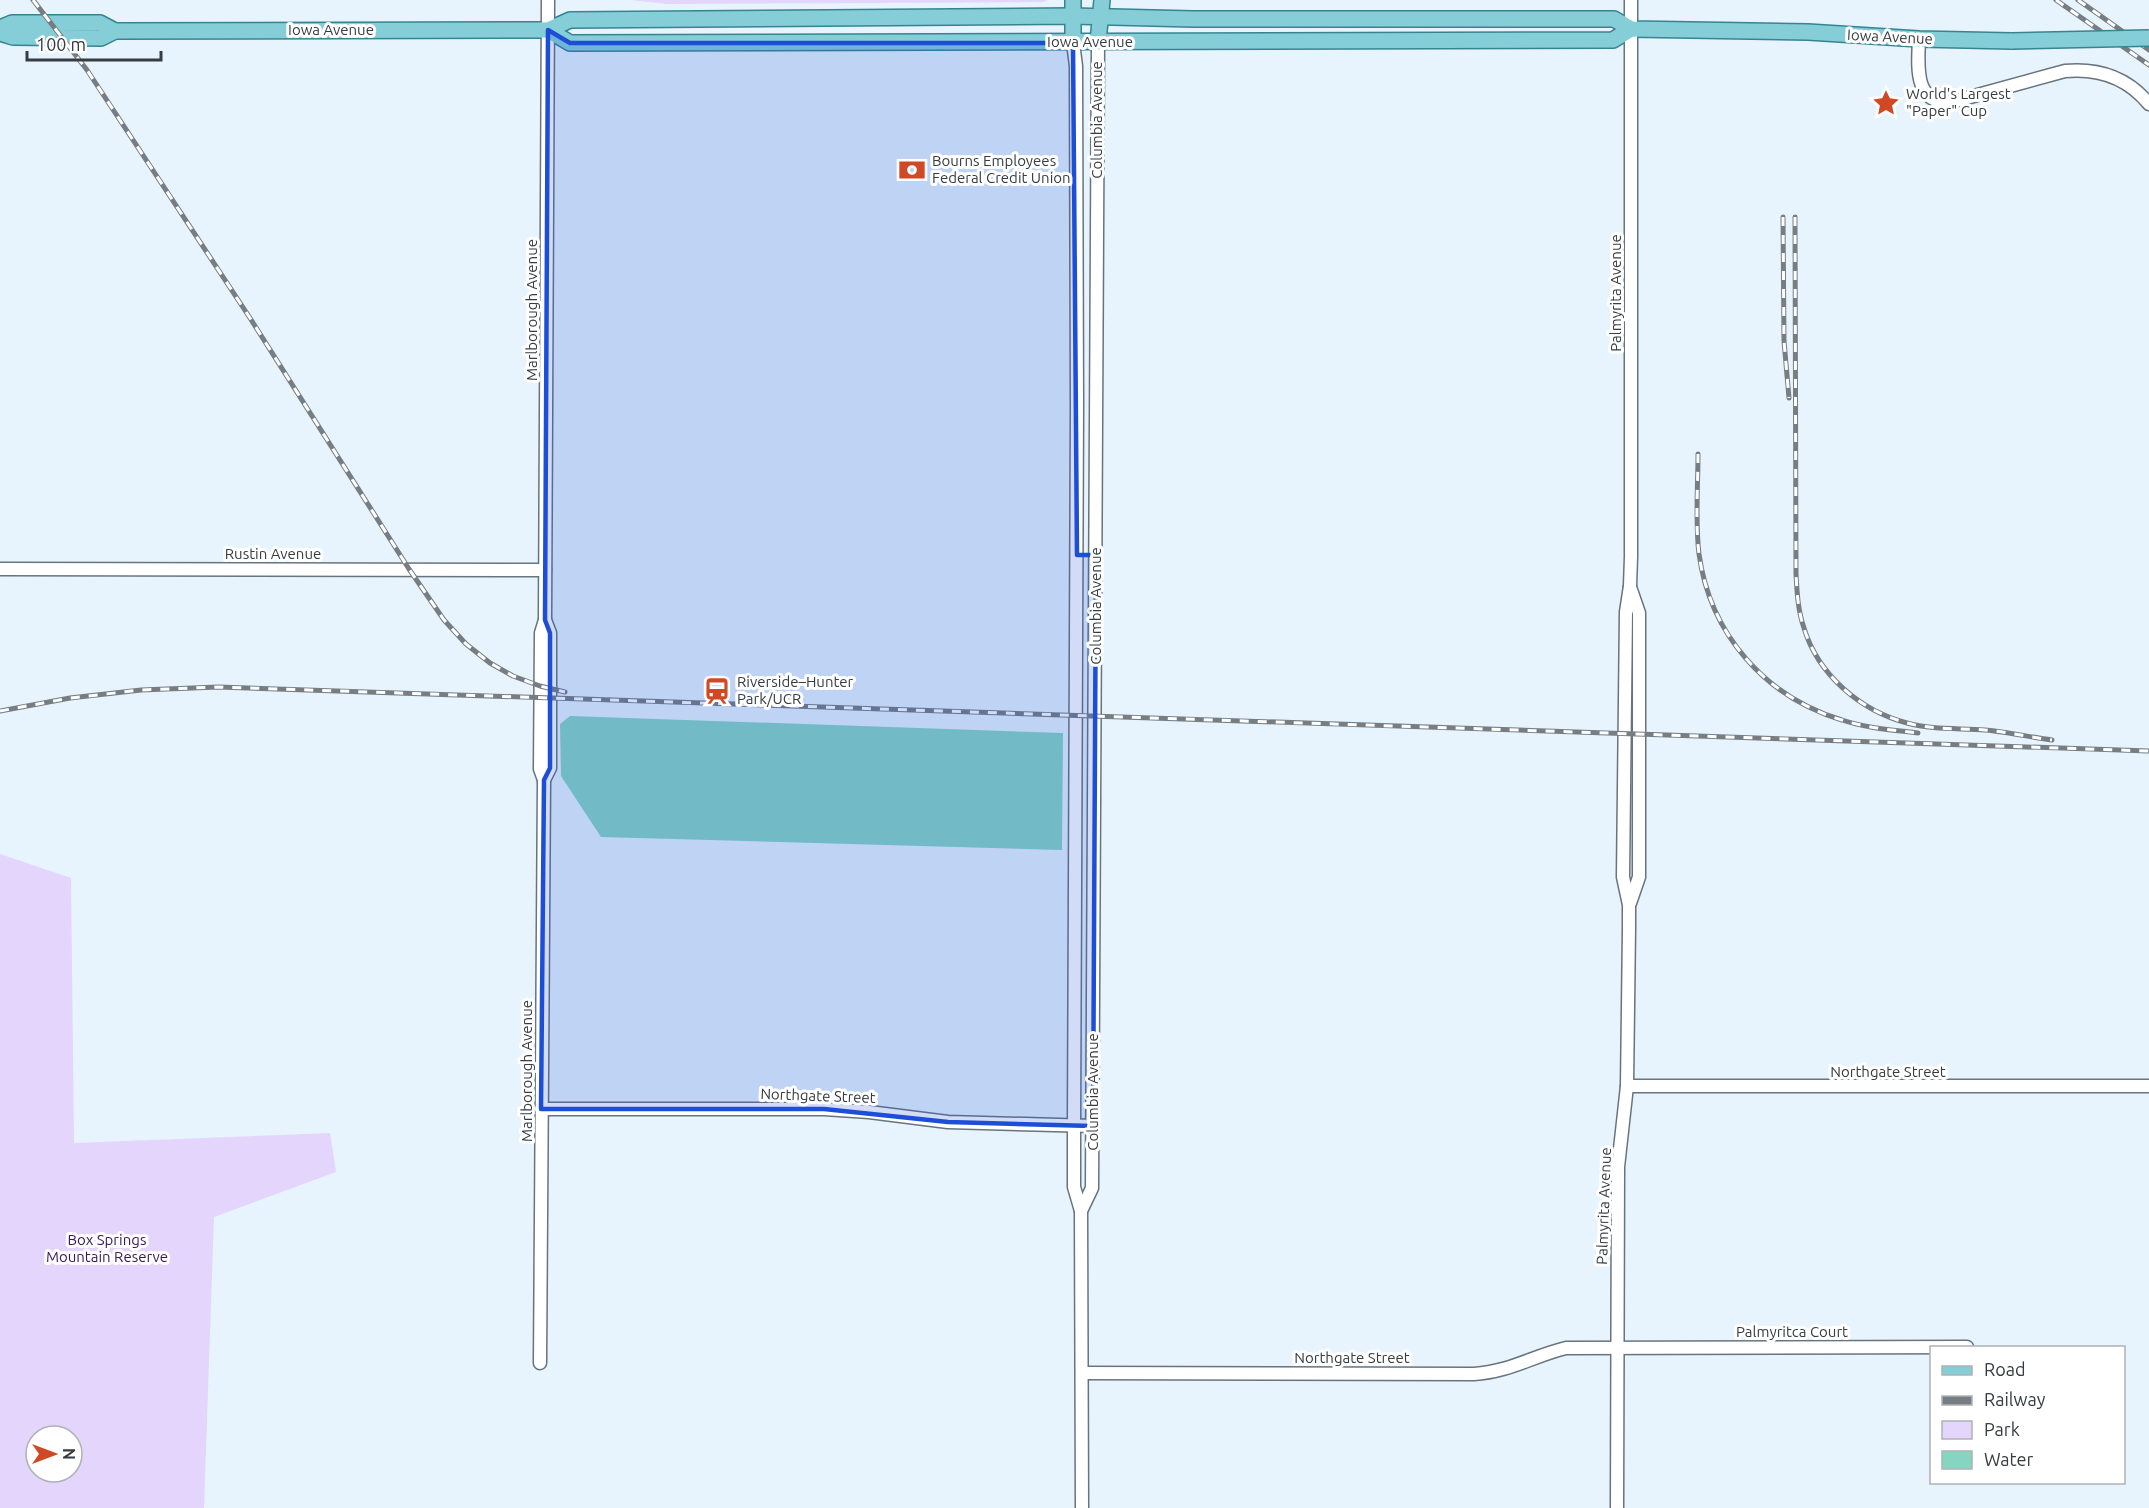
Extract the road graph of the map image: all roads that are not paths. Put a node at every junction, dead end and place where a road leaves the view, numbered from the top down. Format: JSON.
{"nodes":[{"id":1,"x":548,"y":0,"type":"edge"},
{"id":2,"x":1072,"y":0,"type":"edge"},
{"id":3,"x":1102,"y":0,"type":"edge"},
{"id":4,"x":1631,"y":0,"type":"edge"},
{"id":5,"x":1072,"y":16,"type":"junction"},
{"id":6,"x":1102,"y":17,"type":"junction"},
{"id":7,"x":0,"y":28,"type":"edge"},
{"id":8,"x":1631,"y":29,"type":"junction"},
{"id":9,"x":548,"y":30,"type":"junction"},
{"id":10,"x":115,"y":31,"type":"junction"},
{"id":11,"x":0,"y":33,"type":"edge"},
{"id":12,"x":2149,"y":38,"type":"edge"},
{"id":13,"x":1919,"y":39,"type":"junction"},
{"id":14,"x":1098,"y":42,"type":"junction"},
{"id":15,"x":1073,"y":43,"type":"junction"},
{"id":16,"x":2149,"y":104,"type":"edge"},
{"id":17,"x":1076,"y":274,"type":"junction"},
{"id":18,"x":1098,"y":275,"type":"junction"},
{"id":19,"x":1076,"y":326,"type":"junction"},
{"id":20,"x":1097,"y":326,"type":"junction"},
{"id":21,"x":1077,"y":555,"type":"junction"},
{"id":22,"x":1096,"y":555,"type":"junction"},
{"id":23,"x":0,"y":569,"type":"edge"},
{"id":24,"x":545,"y":570,"type":"junction"},
{"id":25,"x":1093,"y":964,"type":"junction"},
{"id":26,"x":1075,"y":965,"type":"junction"},
{"id":27,"x":1627,"y":1086,"type":"junction"},
{"id":28,"x":2149,"y":1086,"type":"edge"},
{"id":29,"x":541,"y":1109,"type":"junction"},
{"id":30,"x":1074,"y":1126,"type":"junction"},
{"id":31,"x":1093,"y":1126,"type":"junction"},
{"id":32,"x":1082,"y":1211,"type":"junction"},
{"id":33,"x":1617,"y":1347,"type":"junction"},
{"id":34,"x":1930,"y":1347,"type":"edge"},
{"id":35,"x":540,"y":1363,"type":"dead end"},
{"id":36,"x":1082,"y":1373,"type":"junction"},
{"id":37,"x":1082,"y":1508,"type":"edge"},
{"id":38,"x":1617,"y":1508,"type":"edge"}],
"edges":[{"from":1,"to":9,"type":"street","name":"Marlborough Avenue"},
{"from":2,"to":5,"type":"main road","name":"Columbia Avenue"},
{"from":3,"to":6,"type":"main road","name":"Columbia Avenue"},
{"from":4,"to":8,"type":"street","name":"Palmyrita Avenue"},
{"from":5,"to":6,"type":"main road","name":"Iowa Avenue"},
{"from":5,"to":9,"type":"main road","name":"Iowa Avenue"},
{"from":5,"to":15,"type":"main road","name":"Columbia Avenue"},
{"from":6,"to":8,"type":"main road","name":"Iowa Avenue"},
{"from":6,"to":14,"type":"main road","name":"Columbia Avenue"},
{"from":7,"to":10,"type":"main road","name":"Iowa Avenue"},
{"from":8,"to":13,"type":"main road","name":"Iowa Avenue"},
{"from":8,"to":14,"type":"main road","name":"Iowa Avenue"},
{"from":8,"to":27,"type":"street","name":"Palmyrita Avenue"},
{"from":9,"to":10,"type":"main road","name":"Iowa Avenue"},
{"from":9,"to":15,"type":"main road","name":"Iowa Avenue"},
{"from":9,"to":24,"type":"street","name":"Marlborough Avenue"},
{"from":10,"to":11,"type":"main road","name":"Iowa Avenue"},
{"from":12,"to":13,"type":"main road","name":"Iowa Avenue","bridge":true},
{"from":13,"to":16,"type":"street"},
{"from":14,"to":15,"type":"main road","name":"Iowa Avenue"},
{"from":14,"to":18,"type":"street","name":"Columbia Avenue"},
{"from":15,"to":17,"type":"street","name":"Columbia Avenue"},
{"from":17,"to":18,"type":"street"},
{"from":17,"to":19,"type":"street","name":"Columbia Avenue"},
{"from":18,"to":20,"type":"street","name":"Columbia Avenue"},
{"from":19,"to":20,"type":"street"},
{"from":19,"to":21,"type":"street","name":"Columbia Avenue"},
{"from":20,"to":22,"type":"street","name":"Columbia Avenue"},
{"from":21,"to":22,"type":"street"},
{"from":21,"to":26,"type":"street","name":"Columbia Avenue"},
{"from":22,"to":25,"type":"street","name":"Columbia Avenue"},
{"from":23,"to":24,"type":"street","name":"Rustin Avenue"},
{"from":24,"to":29,"type":"street","name":"Marlborough Avenue"},
{"from":25,"to":26,"type":"street"},
{"from":25,"to":31,"type":"street","name":"Columbia Avenue"},
{"from":26,"to":30,"type":"street","name":"Columbia Avenue"},
{"from":27,"to":28,"type":"street","name":"Northgate Street"},
{"from":27,"to":33,"type":"street","name":"Palmyrita Avenue"},
{"from":29,"to":30,"type":"street","name":"Northgate Street"},
{"from":29,"to":35,"type":"street","name":"Marlborough Avenue"},
{"from":30,"to":31,"type":"street","name":"Northgate Street"},
{"from":30,"to":32,"type":"street","name":"Columbia Avenue"},
{"from":31,"to":32,"type":"street","name":"Columbia Avenue"},
{"from":32,"to":36,"type":"street","name":"Columbia Avenue"},
{"from":33,"to":34,"type":"street","name":"Palmyritca Court"},
{"from":33,"to":36,"type":"street","name":"Northgate Street"},
{"from":33,"to":38,"type":"street","name":"Palmyrita Avenue"},
{"from":36,"to":37,"type":"street","name":"Columbia Avenue"}]}
